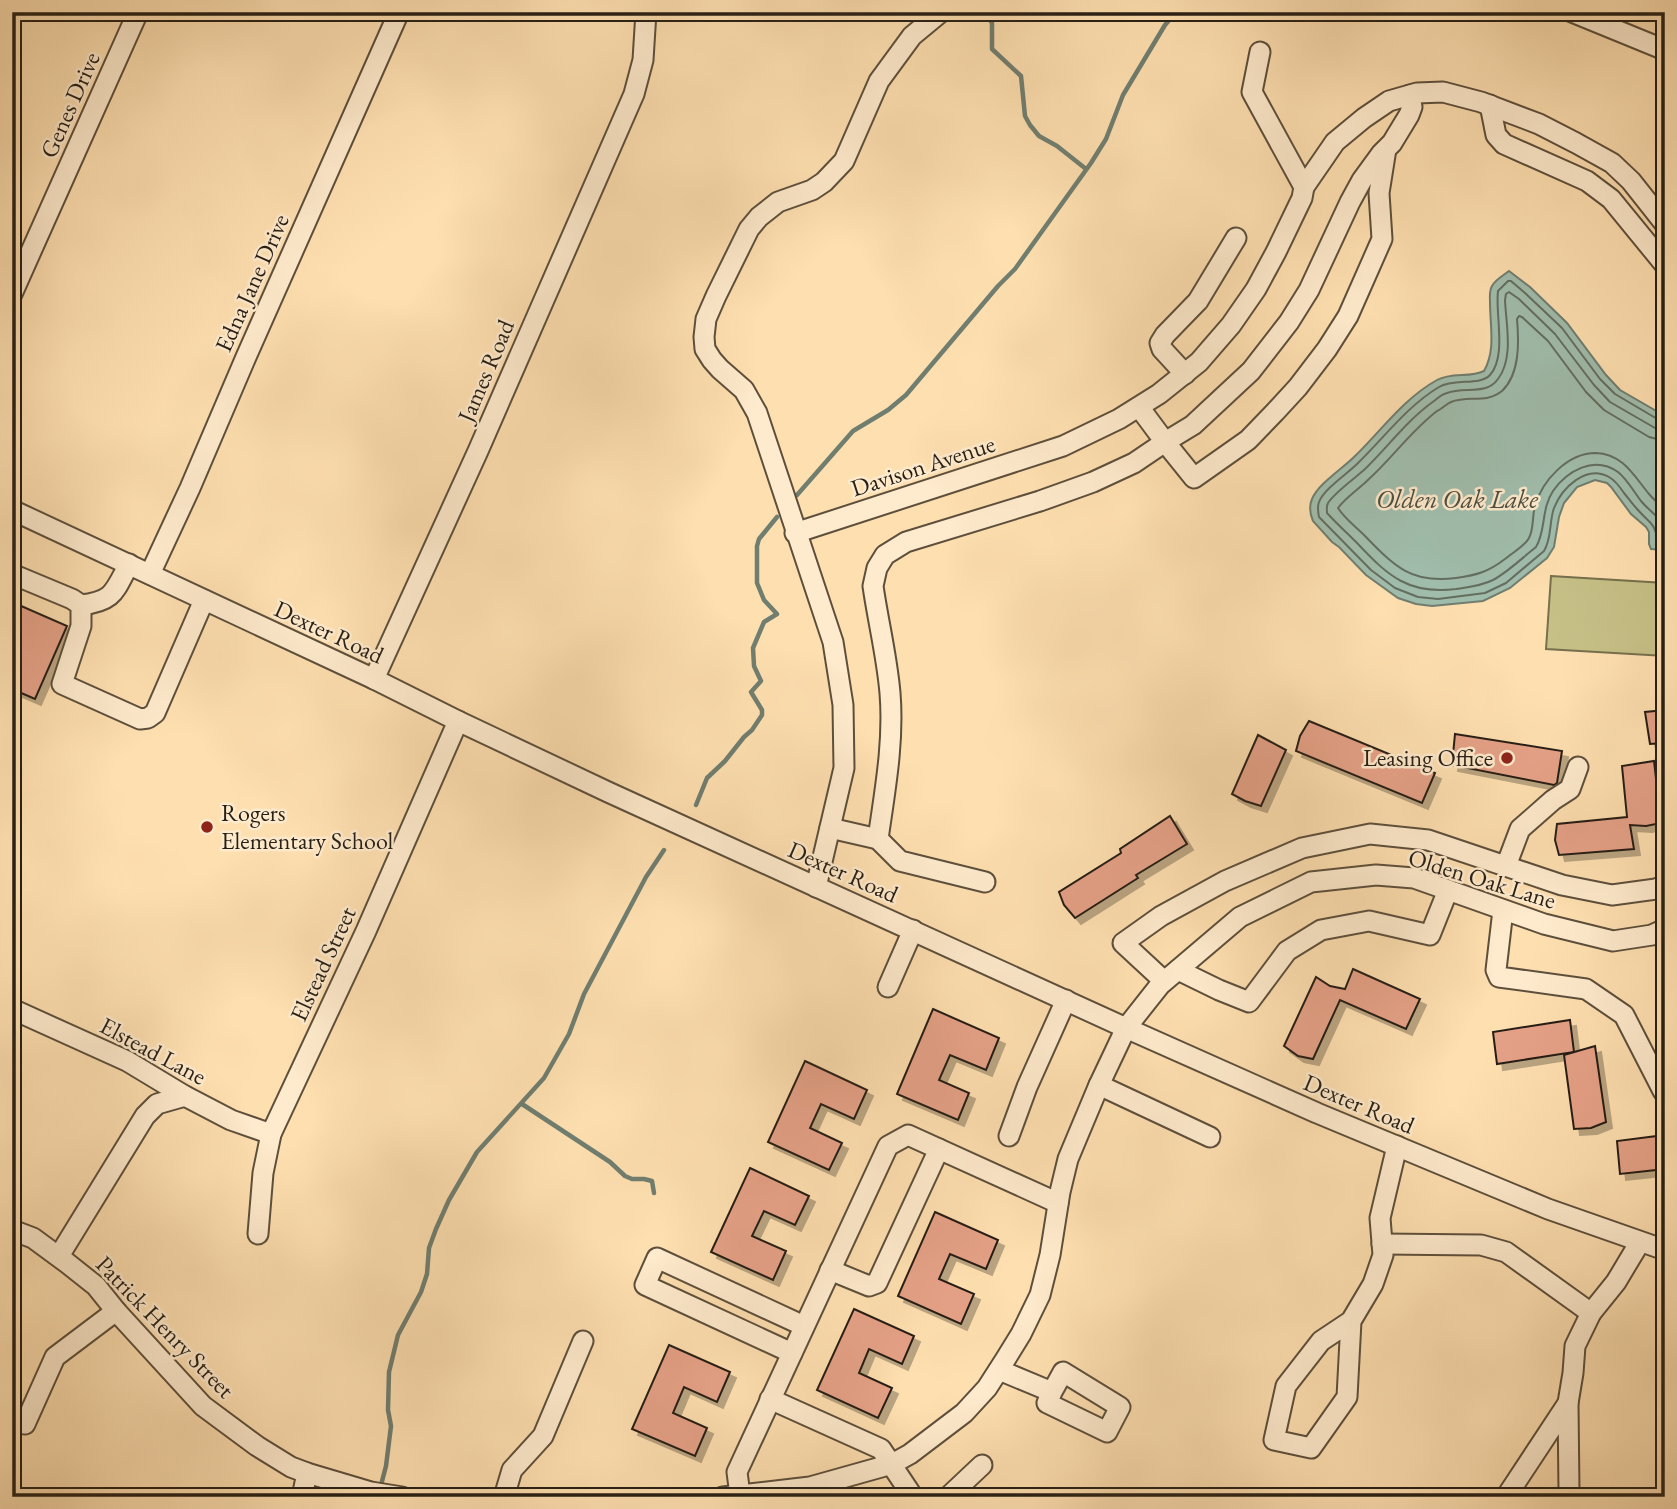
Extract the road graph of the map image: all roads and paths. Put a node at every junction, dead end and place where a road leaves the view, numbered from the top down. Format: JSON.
{"nodes":[{"id":1,"x":138,"y":12,"type":"edge"},
{"id":2,"x":399,"y":12,"type":"edge"},
{"id":3,"x":646,"y":12,"type":"edge"},
{"id":4,"x":941,"y":12,"type":"edge"},
{"id":5,"x":1572,"y":12,"type":"edge"},
{"id":6,"x":1665,"y":50,"type":"edge"},
{"id":7,"x":1260,"y":52,"type":"dead end"},
{"id":8,"x":1410,"y":95,"type":"junction"},
{"id":9,"x":1490,"y":105,"type":"junction"},
{"id":10,"x":1386,"y":149,"type":"junction"},
{"id":11,"x":1304,"y":187,"type":"junction"},
{"id":12,"x":1665,"y":224,"type":"edge"},
{"id":13,"x":1236,"y":238,"type":"dead end"},
{"id":14,"x":1665,"y":265,"type":"edge"},
{"id":15,"x":12,"y":294,"type":"edge"},
{"id":16,"x":1185,"y":374,"type":"junction"},
{"id":17,"x":1139,"y":407,"type":"junction"},
{"id":18,"x":1165,"y":442,"type":"junction"},
{"id":19,"x":12,"y":510,"type":"edge"},
{"id":20,"x":795,"y":533,"type":"junction"},
{"id":21,"x":129,"y":564,"type":"junction"},
{"id":22,"x":12,"y":574,"type":"edge"},
{"id":23,"x":150,"y":574,"type":"junction"},
{"id":24,"x":204,"y":600,"type":"junction"},
{"id":25,"x":80,"y":605,"type":"junction"},
{"id":26,"x":374,"y":679,"type":"junction"},
{"id":27,"x":458,"y":721,"type":"junction"},
{"id":28,"x":1578,"y":767,"type":"dead end"},
{"id":29,"x":830,"y":828,"type":"junction"},
{"id":30,"x":878,"y":839,"type":"junction"},
{"id":31,"x":1506,"y":866,"type":"junction"},
{"id":32,"x":985,"y":882,"type":"dead end"},
{"id":33,"x":1665,"y":885,"type":"edge"},
{"id":34,"x":816,"y":887,"type":"junction"},
{"id":35,"x":1448,"y":890,"type":"junction"},
{"id":36,"x":1503,"y":910,"type":"junction"},
{"id":37,"x":1665,"y":929,"type":"edge"},
{"id":38,"x":913,"y":930,"type":"junction"},
{"id":39,"x":1171,"y":976,"type":"junction"},
{"id":40,"x":888,"y":987,"type":"dead end"},
{"id":41,"x":1066,"y":1000,"type":"junction"},
{"id":42,"x":12,"y":1009,"type":"edge"},
{"id":43,"x":1126,"y":1028,"type":"junction"},
{"id":44,"x":1099,"y":1085,"type":"junction"},
{"id":45,"x":1665,"y":1091,"type":"edge"},
{"id":46,"x":185,"y":1096,"type":"junction"},
{"id":47,"x":271,"y":1134,"type":"junction"},
{"id":48,"x":1009,"y":1136,"type":"dead end"},
{"id":49,"x":1210,"y":1137,"type":"dead end"},
{"id":50,"x":1396,"y":1146,"type":"junction"},
{"id":51,"x":939,"y":1150,"type":"junction"},
{"id":52,"x":1058,"y":1203,"type":"junction"},
{"id":53,"x":12,"y":1230,"type":"edge"},
{"id":54,"x":258,"y":1234,"type":"dead end"},
{"id":55,"x":1640,"y":1242,"type":"junction"},
{"id":56,"x":1382,"y":1244,"type":"junction"},
{"id":57,"x":1665,"y":1250,"type":"edge"},
{"id":58,"x":59,"y":1256,"type":"junction"},
{"id":59,"x":830,"y":1270,"type":"junction"},
{"id":60,"x":116,"y":1311,"type":"junction"},
{"id":61,"x":1591,"y":1313,"type":"junction"},
{"id":62,"x":1351,"y":1321,"type":"junction"},
{"id":63,"x":804,"y":1326,"type":"junction"},
{"id":64,"x":583,"y":1341,"type":"dead end"},
{"id":65,"x":792,"y":1353,"type":"junction"},
{"id":66,"x":999,"y":1370,"type":"junction"},
{"id":67,"x":1052,"y":1392,"type":"dead end"},
{"id":68,"x":770,"y":1399,"type":"junction"},
{"id":69,"x":1567,"y":1403,"type":"junction"},
{"id":70,"x":25,"y":1424,"type":"dead end"},
{"id":71,"x":892,"y":1464,"type":"junction"},
{"id":72,"x":982,"y":1465,"type":"dead end"},
{"id":73,"x":307,"y":1473,"type":"junction"},
{"id":74,"x":331,"y":1489,"type":"edge"},
{"id":75,"x":732,"y":1496,"type":"edge"},
{"id":76,"x":302,"y":1497,"type":"edge"},
{"id":77,"x":402,"y":1497,"type":"edge"},
{"id":78,"x":504,"y":1497,"type":"edge"},
{"id":79,"x":913,"y":1497,"type":"edge"},
{"id":80,"x":948,"y":1497,"type":"edge"},
{"id":81,"x":1506,"y":1497,"type":"edge"},
{"id":82,"x":1566,"y":1497,"type":"edge"}],
"edges":[{"from":1,"to":15,"type":"street","name":"Genes Drive"},
{"from":2,"to":23,"type":"street","name":"Edna Jane Drive"},
{"from":3,"to":26,"type":"street","name":"James Road"},
{"from":4,"to":20,"type":"street"},
{"from":5,"to":6,"type":"street"},
{"from":7,"to":11,"type":"street"},
{"from":8,"to":9,"type":"street","name":"Davison Avenue"},
{"from":8,"to":10,"type":"street"},
{"from":8,"to":11,"type":"street","name":"Davison Avenue"},
{"from":9,"to":12,"type":"street","name":"Davison Avenue"},
{"from":9,"to":14,"type":"street"},
{"from":10,"to":18,"type":"street"},
{"from":10,"to":18,"type":"street"},
{"from":11,"to":16,"type":"street","name":"Davison Avenue"},
{"from":13,"to":16,"type":"street"},
{"from":16,"to":17,"type":"street","name":"Davison Avenue"},
{"from":17,"to":18,"type":"street"},
{"from":17,"to":20,"type":"street","name":"Davison Avenue"},
{"from":18,"to":30,"type":"street"},
{"from":19,"to":21,"type":"street","name":"Dexter Road"},
{"from":20,"to":29,"type":"street"},
{"from":21,"to":23,"type":"street","name":"Dexter Road"},
{"from":21,"to":25,"type":"street"},
{"from":22,"to":25,"type":"street"},
{"from":23,"to":24,"type":"street","name":"Dexter Road"},
{"from":24,"to":25,"type":"street"},
{"from":24,"to":26,"type":"street","name":"Dexter Road"},
{"from":26,"to":27,"type":"street","name":"Dexter Road"},
{"from":27,"to":34,"type":"street","name":"Dexter Road"},
{"from":27,"to":47,"type":"street","name":"Elstead Street"},
{"from":28,"to":31,"type":"street"},
{"from":29,"to":30,"type":"street"},
{"from":29,"to":34,"type":"street"},
{"from":30,"to":32,"type":"street"},
{"from":31,"to":33,"type":"street"},
{"from":31,"to":39,"type":"street"},
{"from":34,"to":38,"type":"street","name":"Dexter Road"},
{"from":35,"to":36,"type":"street","name":"Olden Oak Lane"},
{"from":35,"to":39,"type":"street","name":"Olden Oak Lane"},
{"from":35,"to":39,"type":"street"},
{"from":36,"to":37,"type":"street","name":"Olden Oak Lane"},
{"from":36,"to":45,"type":"street"},
{"from":38,"to":40,"type":"street"},
{"from":38,"to":41,"type":"street","name":"Dexter Road"},
{"from":39,"to":43,"type":"street","name":"Olden Oak Lane"},
{"from":41,"to":43,"type":"street","name":"Dexter Road"},
{"from":41,"to":48,"type":"street"},
{"from":42,"to":46,"type":"street","name":"Elstead Lane"},
{"from":43,"to":44,"type":"street"},
{"from":43,"to":50,"type":"street","name":"Dexter Road"},
{"from":44,"to":49,"type":"street"},
{"from":44,"to":52,"type":"street"},
{"from":46,"to":47,"type":"street","name":"Elstead Lane"},
{"from":46,"to":58,"type":"street"},
{"from":47,"to":54,"type":"street","name":"Elstead Street"},
{"from":50,"to":55,"type":"street","name":"Dexter Road"},
{"from":50,"to":56,"type":"street"},
{"from":51,"to":52,"type":"street"},
{"from":51,"to":59,"type":"street"},
{"from":51,"to":59,"type":"street"},
{"from":52,"to":66,"type":"street"},
{"from":53,"to":58,"type":"street","name":"Patrick Henry Street"},
{"from":55,"to":57,"type":"street","name":"Dexter Road"},
{"from":55,"to":61,"type":"street"},
{"from":56,"to":61,"type":"street"},
{"from":56,"to":62,"type":"street"},
{"from":58,"to":60,"type":"street","name":"Patrick Henry Street"},
{"from":59,"to":63,"type":"street"},
{"from":60,"to":70,"type":"street"},
{"from":60,"to":73,"type":"street","name":"Patrick Henry Street"},
{"from":61,"to":69,"type":"street"},
{"from":62,"to":62,"type":"street"},
{"from":63,"to":65,"type":"street"},
{"from":63,"to":65,"type":"street"},
{"from":64,"to":78,"type":"street"},
{"from":65,"to":68,"type":"street"},
{"from":66,"to":67,"type":"street"},
{"from":66,"to":71,"type":"street"},
{"from":68,"to":71,"type":"street"},
{"from":68,"to":75,"type":"street"},
{"from":69,"to":81,"type":"street"},
{"from":69,"to":82,"type":"street"},
{"from":71,"to":75,"type":"street"},
{"from":71,"to":79,"type":"street"},
{"from":72,"to":80,"type":"street"},
{"from":73,"to":74,"type":"street","name":"Patrick Henry Street"},
{"from":73,"to":76,"type":"street"},
{"from":74,"to":77,"type":"street","name":"Patrick Henry Street"}]}
